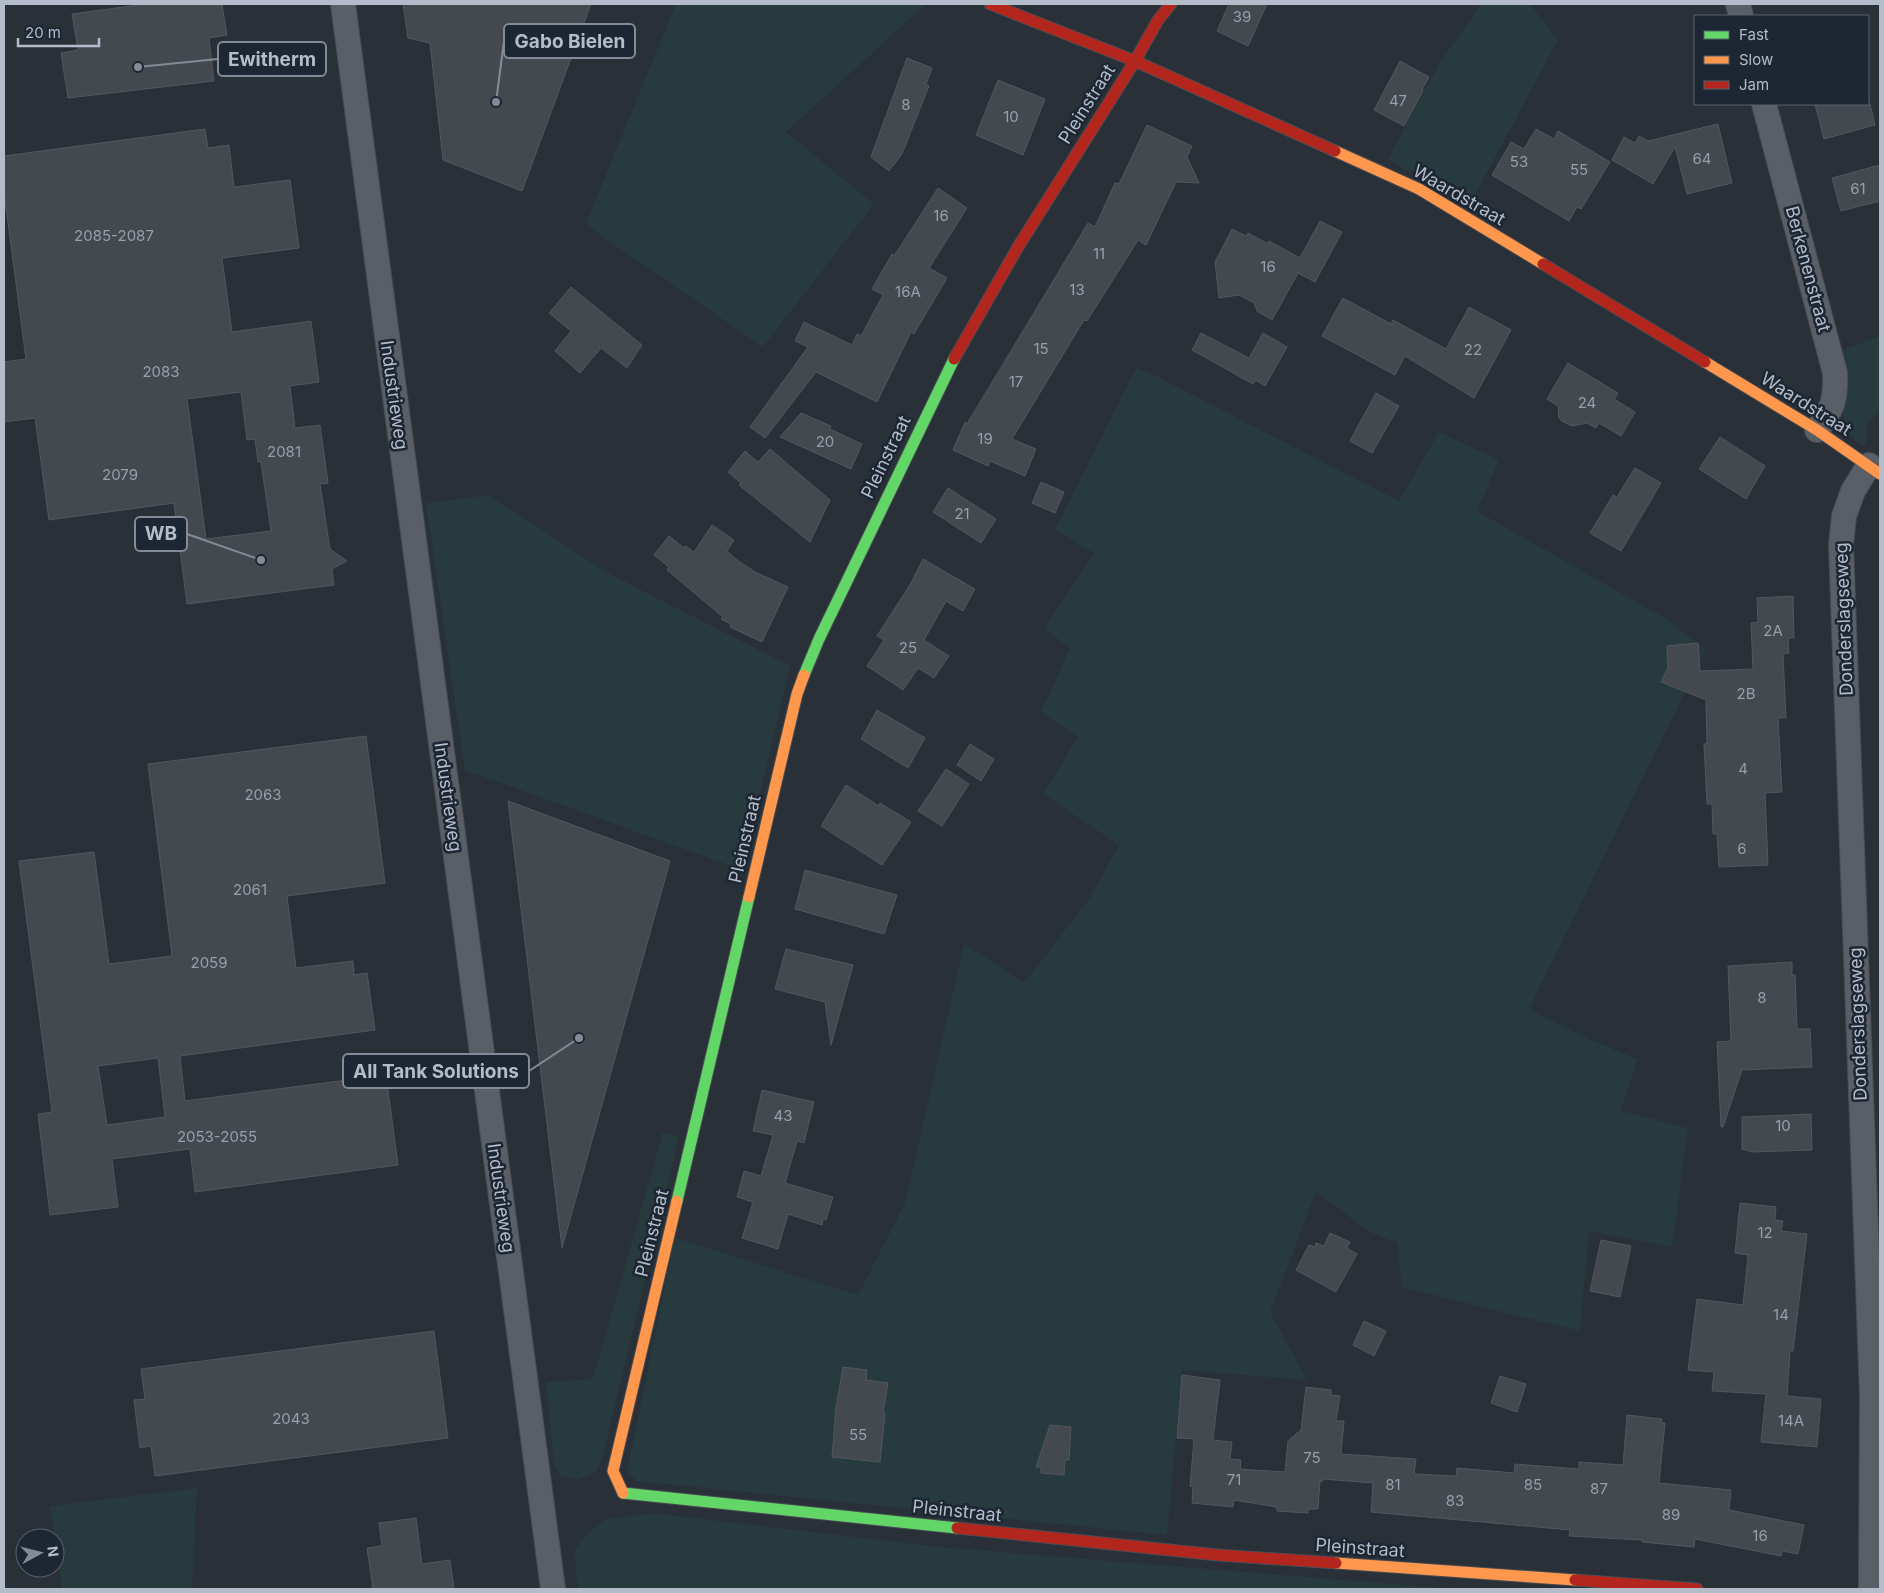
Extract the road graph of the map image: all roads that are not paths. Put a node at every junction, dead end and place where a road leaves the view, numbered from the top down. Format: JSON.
{"nodes":[{"id":1,"x":343,"y":4,"type":"edge"},
{"id":2,"x":990,"y":4,"type":"edge"},
{"id":3,"x":1171,"y":4,"type":"edge"},
{"id":4,"x":1135,"y":61,"type":"junction"},
{"id":5,"x":1764,"y":105,"type":"edge"},
{"id":6,"x":1817,"y":430,"type":"junction"},
{"id":7,"x":1874,"y":470,"type":"edge"},
{"id":8,"x":1876,"y":1393,"type":"edge"},
{"id":9,"x":553,"y":1589,"type":"edge"},
{"id":10,"x":1697,"y":1589,"type":"edge"},
{"id":11,"x":1871,"y":1589,"type":"edge"}],
"edges":[{"from":1,"to":9,"type":"street","name":"Industrieweg"},
{"from":2,"to":4,"type":"street","name":"Waardstraat"},
{"from":3,"to":4,"type":"street","name":"Pleinstraat"},
{"from":4,"to":6,"type":"street","name":"Waardstraat"},
{"from":4,"to":10,"type":"street","name":"Pleinstraat"},
{"from":5,"to":6,"type":"street","name":"Berkenenstraat"},
{"from":6,"to":7,"type":"street","name":"Waardstraat"},
{"from":7,"to":8,"type":"street","name":"Donderslagseweg"},
{"from":8,"to":11,"type":"street","name":"Donderslagseweg"}]}
